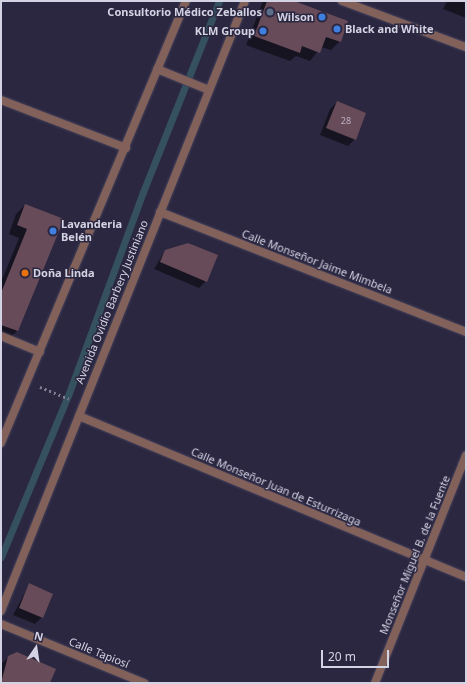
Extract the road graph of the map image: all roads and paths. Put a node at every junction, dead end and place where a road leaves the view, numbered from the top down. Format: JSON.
{"nodes":[{"id":1,"x":186,"y":1,"type":"edge"},
{"id":2,"x":245,"y":1,"type":"edge"},
{"id":3,"x":342,"y":1,"type":"edge"},
{"id":4,"x":466,"y":48,"type":"edge"},
{"id":5,"x":161,"y":71,"type":"junction"},
{"id":6,"x":206,"y":88,"type":"junction"},
{"id":7,"x":1,"y":100,"type":"edge"},
{"id":8,"x":126,"y":148,"type":"junction"},
{"id":9,"x":160,"y":212,"type":"junction"},
{"id":10,"x":466,"y":332,"type":"edge"},
{"id":11,"x":1,"y":336,"type":"edge"},
{"id":12,"x":40,"y":352,"type":"junction"},
{"id":13,"x":56,"y":394,"type":"dead end"},
{"id":14,"x":77,"y":402,"type":"dead end"},
{"id":15,"x":79,"y":416,"type":"junction"},
{"id":16,"x":1,"y":443,"type":"edge"},
{"id":17,"x":466,"y":456,"type":"edge"},
{"id":18,"x":425,"y":562,"type":"junction"},
{"id":19,"x":466,"y":577,"type":"edge"},
{"id":20,"x":1,"y":611,"type":"edge"},
{"id":21,"x":1,"y":624,"type":"edge"},
{"id":22,"x":144,"y":683,"type":"edge"},
{"id":23,"x":375,"y":683,"type":"edge"}],
"edges":[{"from":1,"to":5,"type":"street"},
{"from":2,"to":6,"type":"street","name":"Avenida Ovidio Barbery Justiniano"},
{"from":3,"to":4,"type":"street"},
{"from":5,"to":6,"type":"street"},
{"from":5,"to":8,"type":"street"},
{"from":6,"to":9,"type":"street","name":"Avenida Ovidio Barbery Justiniano"},
{"from":7,"to":8,"type":"street"},
{"from":8,"to":12,"type":"street"},
{"from":9,"to":10,"type":"street","name":"Calle Monseñor Jaime Mimbela"},
{"from":9,"to":15,"type":"street","name":"Avenida Ovidio Barbery Justiniano"},
{"from":11,"to":12,"type":"street"},
{"from":12,"to":16,"type":"street"},
{"from":13,"to":14,"type":"path"},
{"from":15,"to":18,"type":"street","name":"Calle Monseñor Juan de Esturrizaga"},
{"from":15,"to":20,"type":"street","name":"Avenida Ovidio Barbery Justiniano"},
{"from":17,"to":18,"type":"street","name":"Monseñor Miguel B. de la Fuente"},
{"from":18,"to":19,"type":"street","name":"Calle Monseñor Juan de Esturrizaga"},
{"from":18,"to":23,"type":"street","name":"Monseñor Miguel B. de la Fuente"},
{"from":21,"to":22,"type":"street","name":"Calle Tapiosí"}]}
